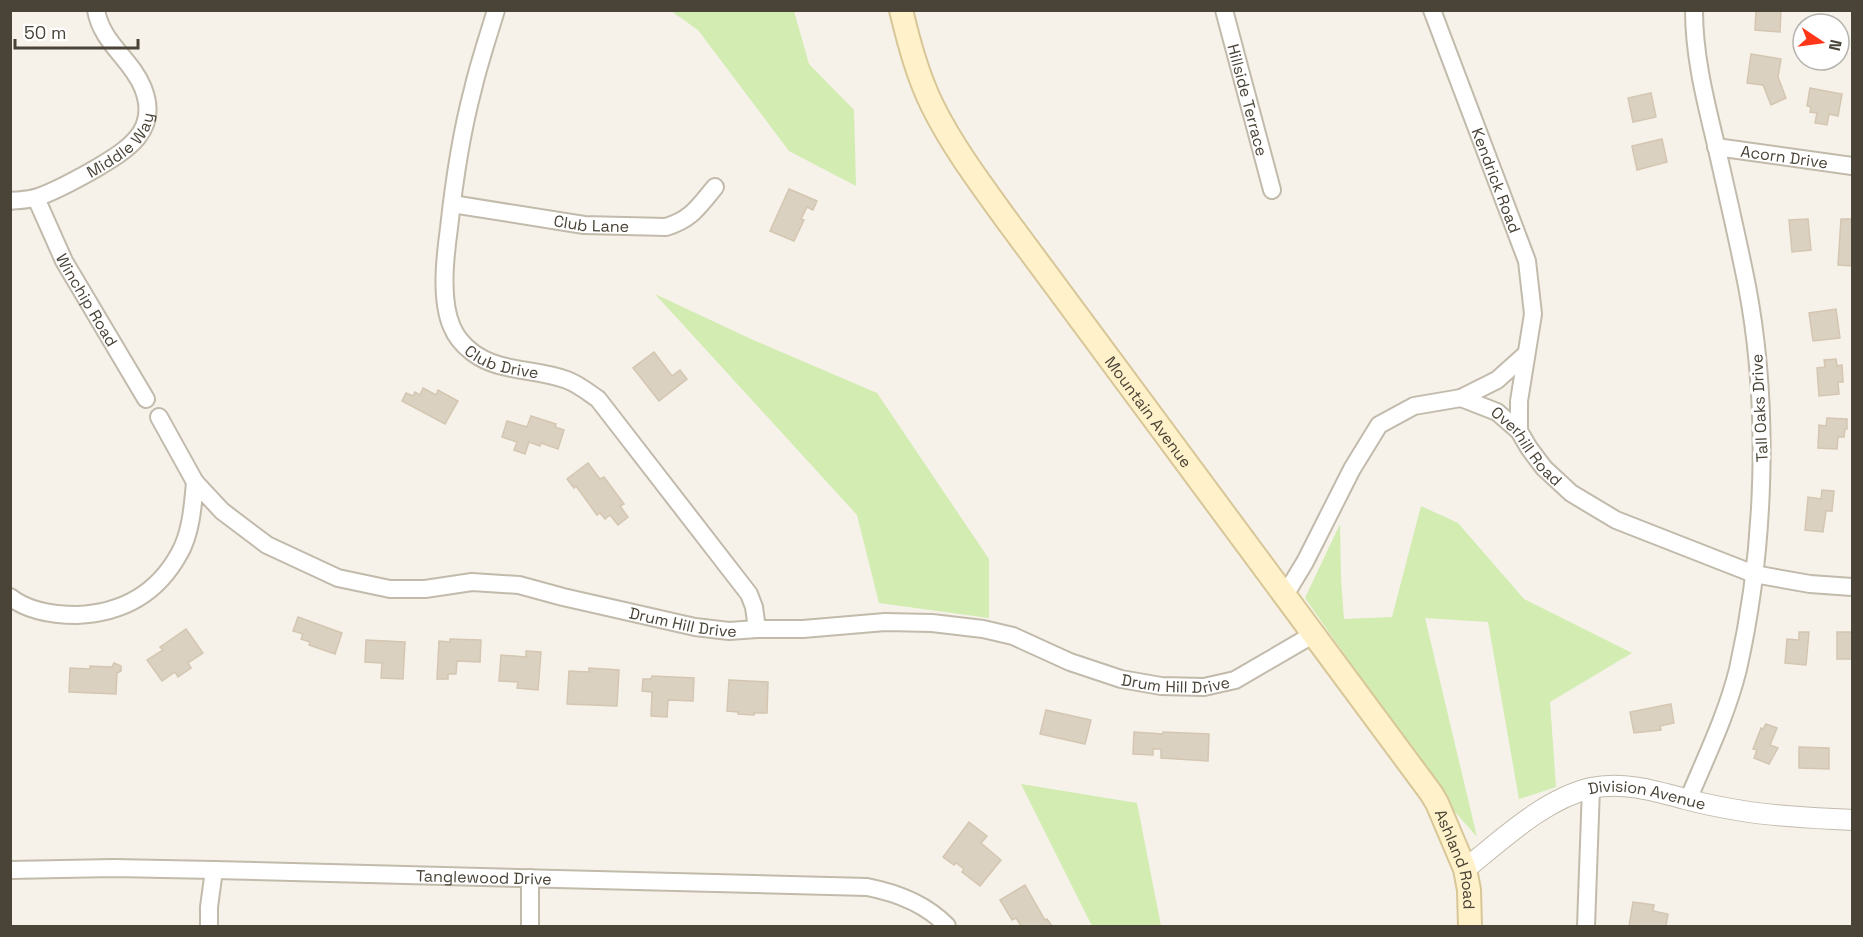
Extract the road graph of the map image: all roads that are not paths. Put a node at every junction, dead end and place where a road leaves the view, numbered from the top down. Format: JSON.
{"nodes":[{"id":1,"x":96,"y":10,"type":"edge"},
{"id":2,"x":496,"y":10,"type":"edge"},
{"id":3,"x":901,"y":10,"type":"edge"},
{"id":4,"x":1224,"y":10,"type":"edge"},
{"id":5,"x":1432,"y":10,"type":"edge"},
{"id":6,"x":1694,"y":10,"type":"edge"},
{"id":7,"x":1716,"y":147,"type":"junction"},
{"id":8,"x":1852,"y":166,"type":"edge"},
{"id":9,"x":715,"y":187,"type":"dead end"},
{"id":10,"x":1272,"y":190,"type":"dead end"},
{"id":11,"x":36,"y":198,"type":"junction"},
{"id":12,"x":10,"y":201,"type":"edge"},
{"id":13,"x":452,"y":204,"type":"junction"},
{"id":14,"x":1525,"y":355,"type":"junction"},
{"id":15,"x":1461,"y":398,"type":"junction"},
{"id":16,"x":146,"y":399,"type":"dead end"},
{"id":17,"x":159,"y":417,"type":"dead end"},
{"id":18,"x":1519,"y":431,"type":"junction"},
{"id":19,"x":195,"y":482,"type":"junction"},
{"id":20,"x":1754,"y":574,"type":"junction"},
{"id":21,"x":1852,"y":587,"type":"edge"},
{"id":22,"x":1285,"y":596,"type":"junction"},
{"id":23,"x":10,"y":597,"type":"edge"},
{"id":24,"x":757,"y":629,"type":"junction"},
{"id":25,"x":1314,"y":634,"type":"junction"},
{"id":26,"x":1591,"y":788,"type":"junction"},
{"id":27,"x":1431,"y":793,"type":"joint"},
{"id":28,"x":1688,"y":800,"type":"junction"},
{"id":29,"x":1852,"y":820,"type":"edge"},
{"id":30,"x":1465,"y":869,"type":"junction"},
{"id":31,"x":10,"y":870,"type":"edge"},
{"id":32,"x":214,"y":870,"type":"junction"},
{"id":33,"x":530,"y":878,"type":"junction"},
{"id":34,"x":209,"y":927,"type":"edge"},
{"id":35,"x":530,"y":927,"type":"edge"},
{"id":36,"x":947,"y":927,"type":"edge"},
{"id":37,"x":1470,"y":927,"type":"edge"},
{"id":38,"x":1586,"y":927,"type":"edge"}],
"edges":[{"from":1,"to":11,"type":"street","name":"Middle Way"},
{"from":2,"to":13,"type":"street","name":"Club Drive"},
{"from":3,"to":22,"type":"main road","name":"Mountain Avenue"},
{"from":4,"to":10,"type":"street","name":"Hillside Terrace"},
{"from":5,"to":14,"type":"street","name":"Kendrick Road"},
{"from":6,"to":7,"type":"street","name":"Tall Oaks Drive"},
{"from":7,"to":8,"type":"street","name":"Acorn Drive"},
{"from":7,"to":20,"type":"street","name":"Tall Oaks Drive"},
{"from":9,"to":13,"type":"street","name":"Club Lane"},
{"from":11,"to":12,"type":"street","name":"Middle Way"},
{"from":11,"to":16,"type":"street","name":"Winchip Road"},
{"from":13,"to":24,"type":"street","name":"Club Drive"},
{"from":14,"to":15,"type":"street"},
{"from":14,"to":18,"type":"street","name":"Kendrick Road"},
{"from":15,"to":18,"type":"street","name":"Overhill Road"},
{"from":15,"to":22,"type":"street"},
{"from":17,"to":19,"type":"street"},
{"from":18,"to":20,"type":"street","name":"Overhill Road"},
{"from":19,"to":23,"type":"street"},
{"from":19,"to":24,"type":"street","name":"Drum Hill Drive"},
{"from":20,"to":21,"type":"street","name":"Overhill Road"},
{"from":20,"to":28,"type":"street","name":"Tall Oaks Drive"},
{"from":22,"to":25,"type":"main road","name":"Mountain Avenue"},
{"from":24,"to":25,"type":"street","name":"Drum Hill Drive"},
{"from":25,"to":27,"type":"main road","name":"Mountain Avenue"},
{"from":26,"to":28,"type":"street","name":"Division Avenue"},
{"from":26,"to":30,"type":"street","name":"Division Avenue"},
{"from":26,"to":38,"type":"street"},
{"from":27,"to":30,"type":"main road","name":"Ashland Road"},
{"from":28,"to":29,"type":"street","name":"Division Avenue"},
{"from":30,"to":37,"type":"main road","name":"Ashland Road"},
{"from":31,"to":32,"type":"street","name":"Tanglewood Drive"},
{"from":32,"to":33,"type":"street","name":"Tanglewood Drive"},
{"from":32,"to":34,"type":"street"},
{"from":33,"to":35,"type":"street"},
{"from":33,"to":36,"type":"street","name":"Tanglewood Drive"}]}
